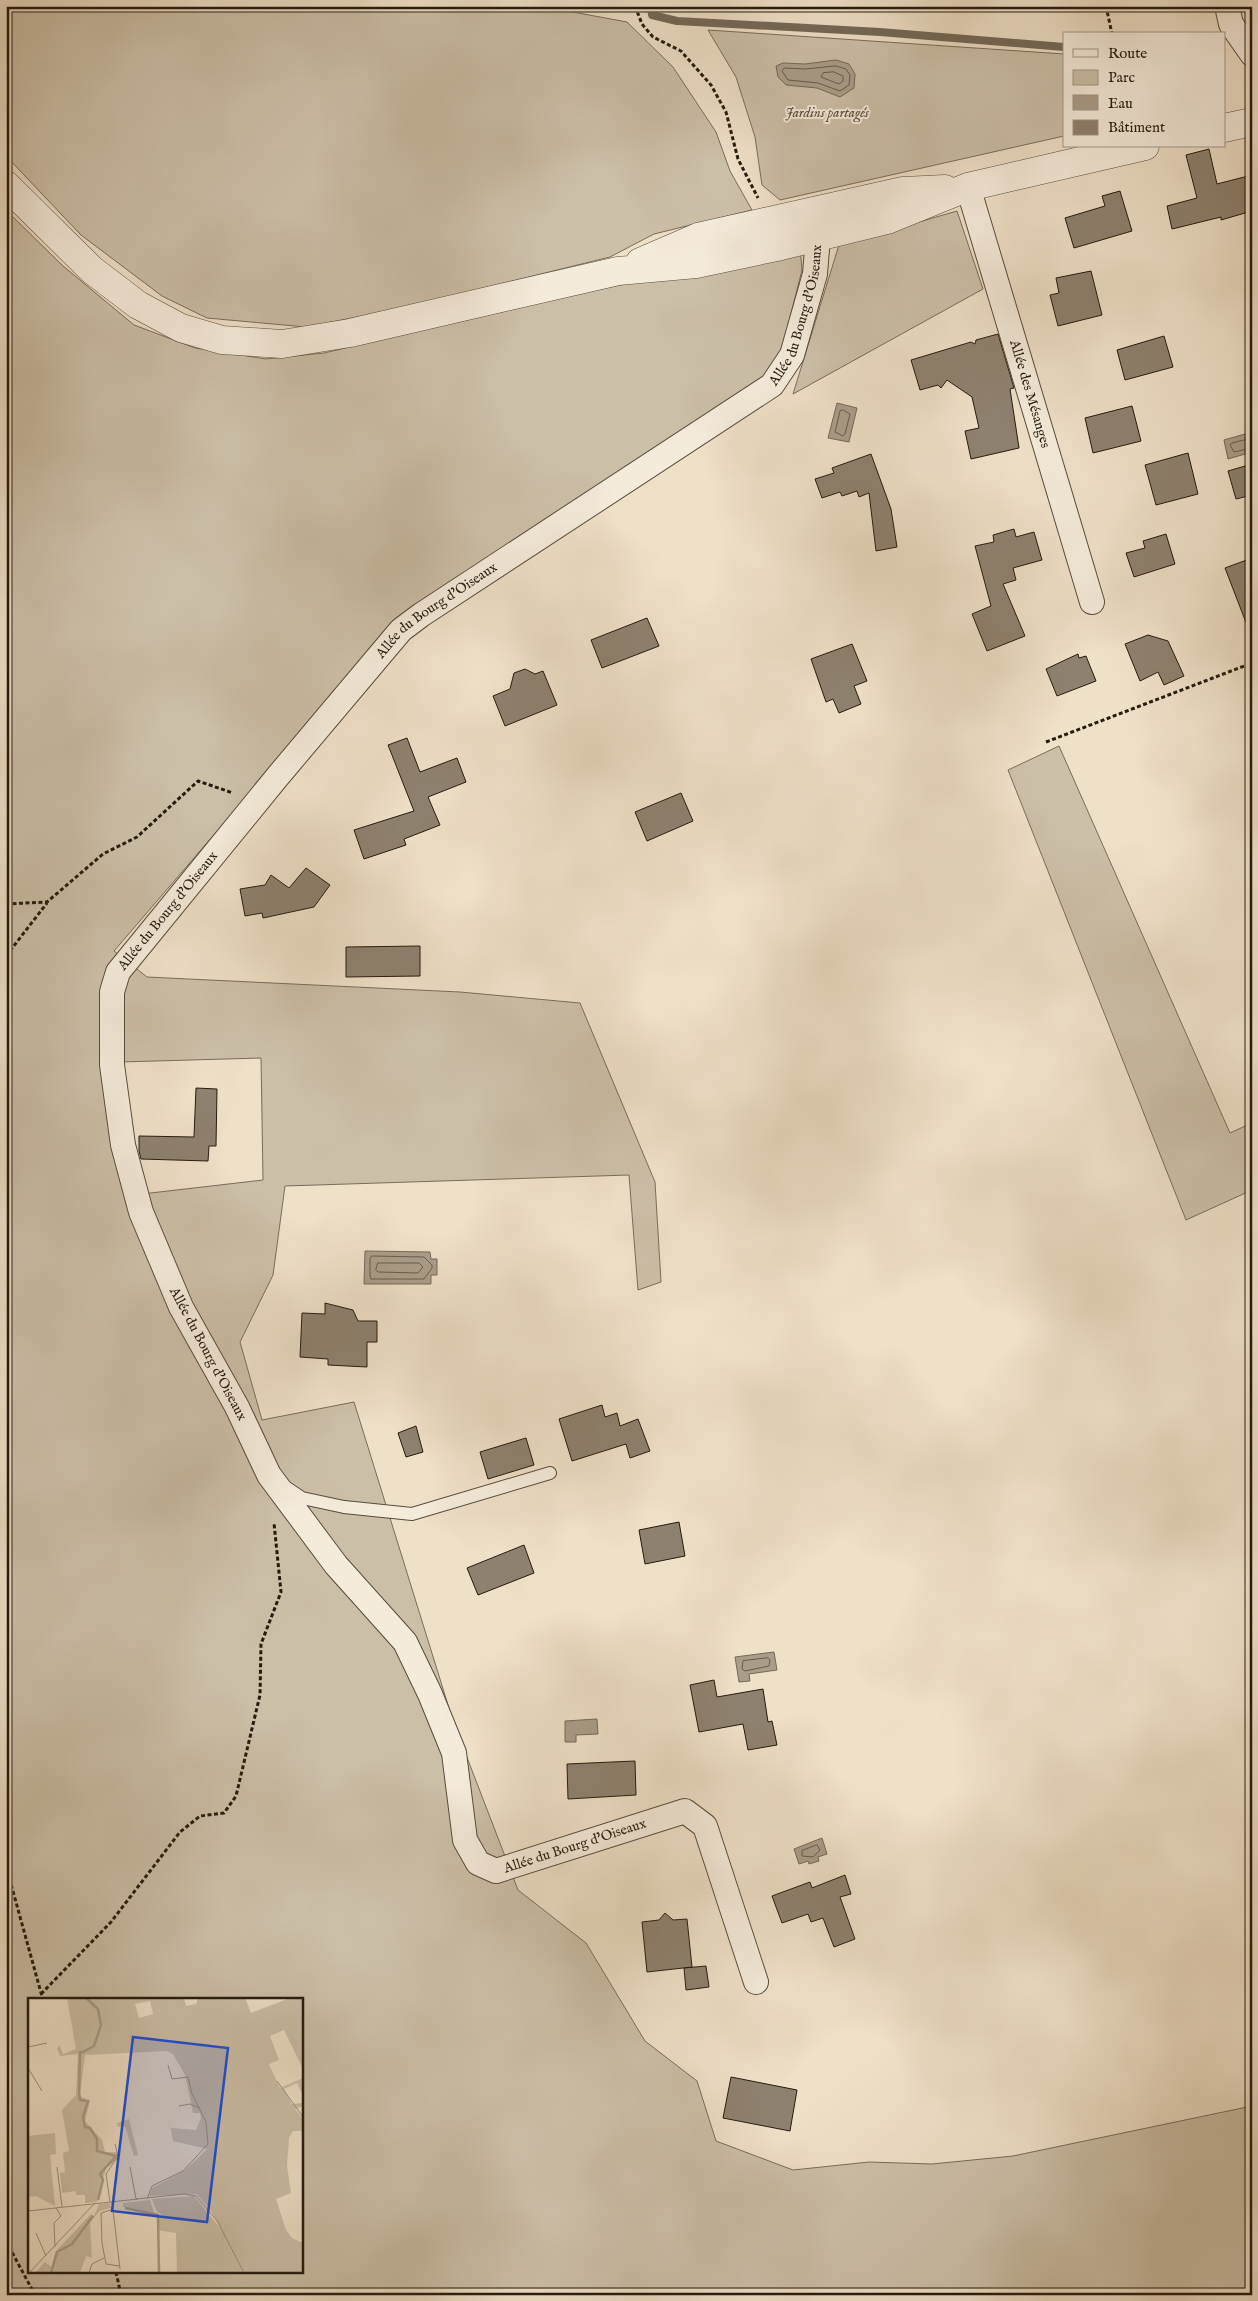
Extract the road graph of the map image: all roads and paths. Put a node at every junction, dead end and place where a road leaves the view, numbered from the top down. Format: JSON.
{"nodes":[{"id":1,"x":635,"y":6,"type":"edge"},
{"id":2,"x":1106,"y":6,"type":"edge"},
{"id":3,"x":1233,"y":23,"type":"edge"},
{"id":4,"x":1112,"y":32,"type":"edge"},
{"id":5,"x":1252,"y":54,"type":"edge"},
{"id":6,"x":1252,"y":122,"type":"edge"},
{"id":7,"x":1226,"y":126,"type":"edge"},
{"id":8,"x":1136,"y":148,"type":"edge"},
{"id":9,"x":6,"y":185,"type":"edge"},
{"id":10,"x":968,"y":187,"type":"junction"},
{"id":11,"x":768,"y":221,"type":"junction"},
{"id":12,"x":817,"y":223,"type":"junction"},
{"id":13,"x":618,"y":271,"type":"junction"},
{"id":14,"x":1092,"y":602,"type":"dead end"},
{"id":15,"x":1252,"y":663,"type":"edge"},
{"id":16,"x":1046,"y":742,"type":"dead end"},
{"id":17,"x":265,"y":791,"type":"junction"},
{"id":18,"x":47,"y":902,"type":"junction"},
{"id":19,"x":6,"y":904,"type":"edge"},
{"id":20,"x":6,"y":956,"type":"edge"},
{"id":21,"x":550,"y":1473,"type":"dead end"},
{"id":22,"x":268,"y":1475,"type":"junction"},
{"id":23,"x":273,"y":1514,"type":"dead end"},
{"id":24,"x":6,"y":1866,"type":"edge"},
{"id":25,"x":756,"y":1982,"type":"dead end"},
{"id":26,"x":41,"y":1994,"type":"junction"},
{"id":27,"x":42,"y":1998,"type":"edge"},
{"id":28,"x":6,"y":2241,"type":"edge"},
{"id":29,"x":116,"y":2274,"type":"edge"},
{"id":30,"x":35,"y":2295,"type":"edge"},
{"id":31,"x":121,"y":2295,"type":"edge"}],
"edges":[{"from":1,"to":11,"type":"path"},
{"from":2,"to":4,"type":"path"},
{"from":3,"to":5,"type":"street"},
{"from":6,"to":7,"type":"street"},
{"from":8,"to":10,"type":"street"},
{"from":9,"to":13,"type":"street"},
{"from":10,"to":12,"type":"street"},
{"from":10,"to":14,"type":"street","name":"Allée des Mésanges"},
{"from":11,"to":12,"type":"street"},
{"from":11,"to":13,"type":"street"},
{"from":12,"to":13,"type":"street"},
{"from":12,"to":17,"type":"street","name":"Allée du Bourg d'Oiseaux"},
{"from":15,"to":16,"type":"path"},
{"from":17,"to":18,"type":"path"},
{"from":17,"to":22,"type":"street","name":"Allée du Bourg d'Oiseaux"},
{"from":18,"to":19,"type":"path"},
{"from":18,"to":20,"type":"path"},
{"from":21,"to":22,"type":"lane"},
{"from":22,"to":25,"type":"street","name":"Allée du Bourg d'Oiseaux"},
{"from":23,"to":26,"type":"path"},
{"from":24,"to":26,"type":"path"},
{"from":26,"to":27,"type":"path"},
{"from":28,"to":30,"type":"path"},
{"from":29,"to":31,"type":"path"}]}
